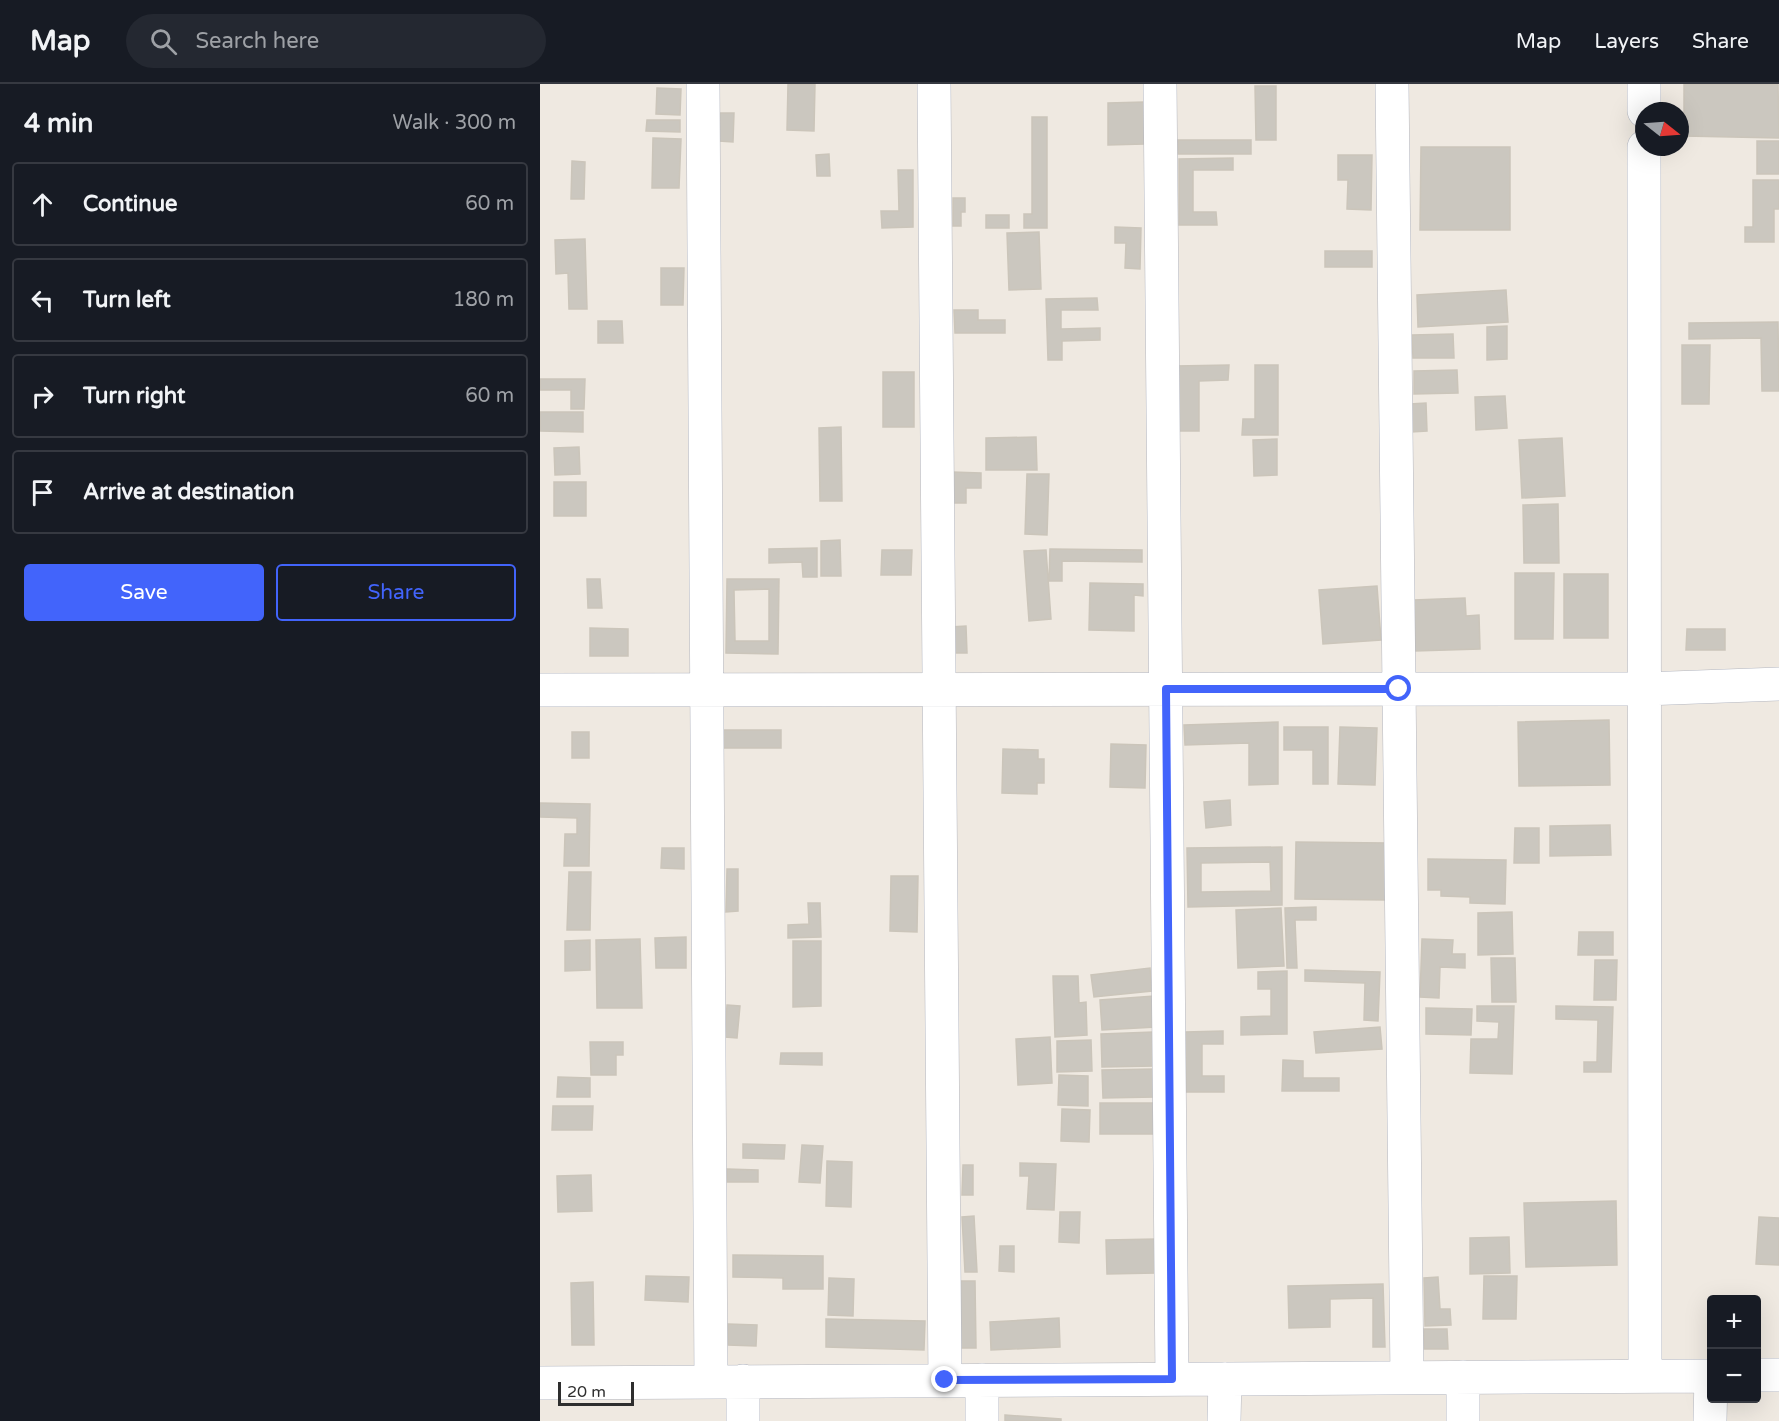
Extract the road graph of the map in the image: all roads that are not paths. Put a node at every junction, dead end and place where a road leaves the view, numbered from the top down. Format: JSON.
{"nodes":[{"id":1,"x":703,"y":84,"type":"edge"},
{"id":2,"x":934,"y":84,"type":"edge"},
{"id":3,"x":1160,"y":84,"type":"edge"},
{"id":4,"x":1392,"y":84,"type":"edge"},
{"id":5,"x":1644,"y":84,"type":"edge"},
{"id":6,"x":1644,"y":102,"type":"edge"},
{"id":7,"x":1644,"y":156,"type":"edge"},
{"id":8,"x":1779,"y":684,"type":"edge"},
{"id":9,"x":1166,"y":689,"type":"junction"},
{"id":10,"x":1399,"y":689,"type":"junction"},
{"id":11,"x":1644,"y":689,"type":"junction"},
{"id":12,"x":540,"y":690,"type":"edge"},
{"id":13,"x":707,"y":690,"type":"junction"},
{"id":14,"x":939,"y":690,"type":"junction"},
{"id":15,"x":1779,"y":1375,"type":"edge"},
{"id":16,"x":1645,"y":1376,"type":"junction"},
{"id":17,"x":1707,"y":1376,"type":"edge"},
{"id":18,"x":1761,"y":1376,"type":"edge"},
{"id":19,"x":1407,"y":1377,"type":"junction"},
{"id":20,"x":1463,"y":1377,"type":"junction"},
{"id":21,"x":1172,"y":1379,"type":"junction"},
{"id":22,"x":1225,"y":1379,"type":"junction"},
{"id":23,"x":945,"y":1380,"type":"junction"},
{"id":24,"x":982,"y":1380,"type":"junction"},
{"id":25,"x":743,"y":1381,"type":"junction"},
{"id":26,"x":711,"y":1382,"type":"junction"},
{"id":27,"x":540,"y":1383,"type":"edge"},
{"id":28,"x":1710,"y":1403,"type":"edge"},
{"id":29,"x":743,"y":1421,"type":"edge"},
{"id":30,"x":982,"y":1421,"type":"edge"},
{"id":31,"x":1224,"y":1421,"type":"edge"},
{"id":32,"x":1462,"y":1421,"type":"edge"},
{"id":33,"x":1710,"y":1421,"type":"edge"}],
"edges":[{"from":1,"to":13,"type":"street"},
{"from":2,"to":14,"type":"street"},
{"from":3,"to":9,"type":"street"},
{"from":4,"to":10,"type":"street"},
{"from":5,"to":6,"type":"street"},
{"from":7,"to":11,"type":"street"},
{"from":8,"to":11,"type":"street"},
{"from":9,"to":10,"type":"street"},
{"from":9,"to":14,"type":"street"},
{"from":9,"to":21,"type":"street"},
{"from":10,"to":11,"type":"street"},
{"from":10,"to":19,"type":"street"},
{"from":11,"to":16,"type":"street"},
{"from":12,"to":13,"type":"street"},
{"from":13,"to":14,"type":"street"},
{"from":13,"to":26,"type":"street"},
{"from":14,"to":23,"type":"street"},
{"from":15,"to":18,"type":"street"},
{"from":16,"to":17,"type":"street"},
{"from":16,"to":20,"type":"street"},
{"from":19,"to":20,"type":"street"},
{"from":19,"to":22,"type":"street"},
{"from":20,"to":32,"type":"street"},
{"from":21,"to":22,"type":"street"},
{"from":21,"to":24,"type":"street"},
{"from":22,"to":31,"type":"street"},
{"from":23,"to":24,"type":"street"},
{"from":23,"to":25,"type":"street"},
{"from":24,"to":30,"type":"street"},
{"from":25,"to":26,"type":"street"},
{"from":25,"to":29,"type":"street"},
{"from":26,"to":27,"type":"street"},
{"from":28,"to":33,"type":"street"}]}
